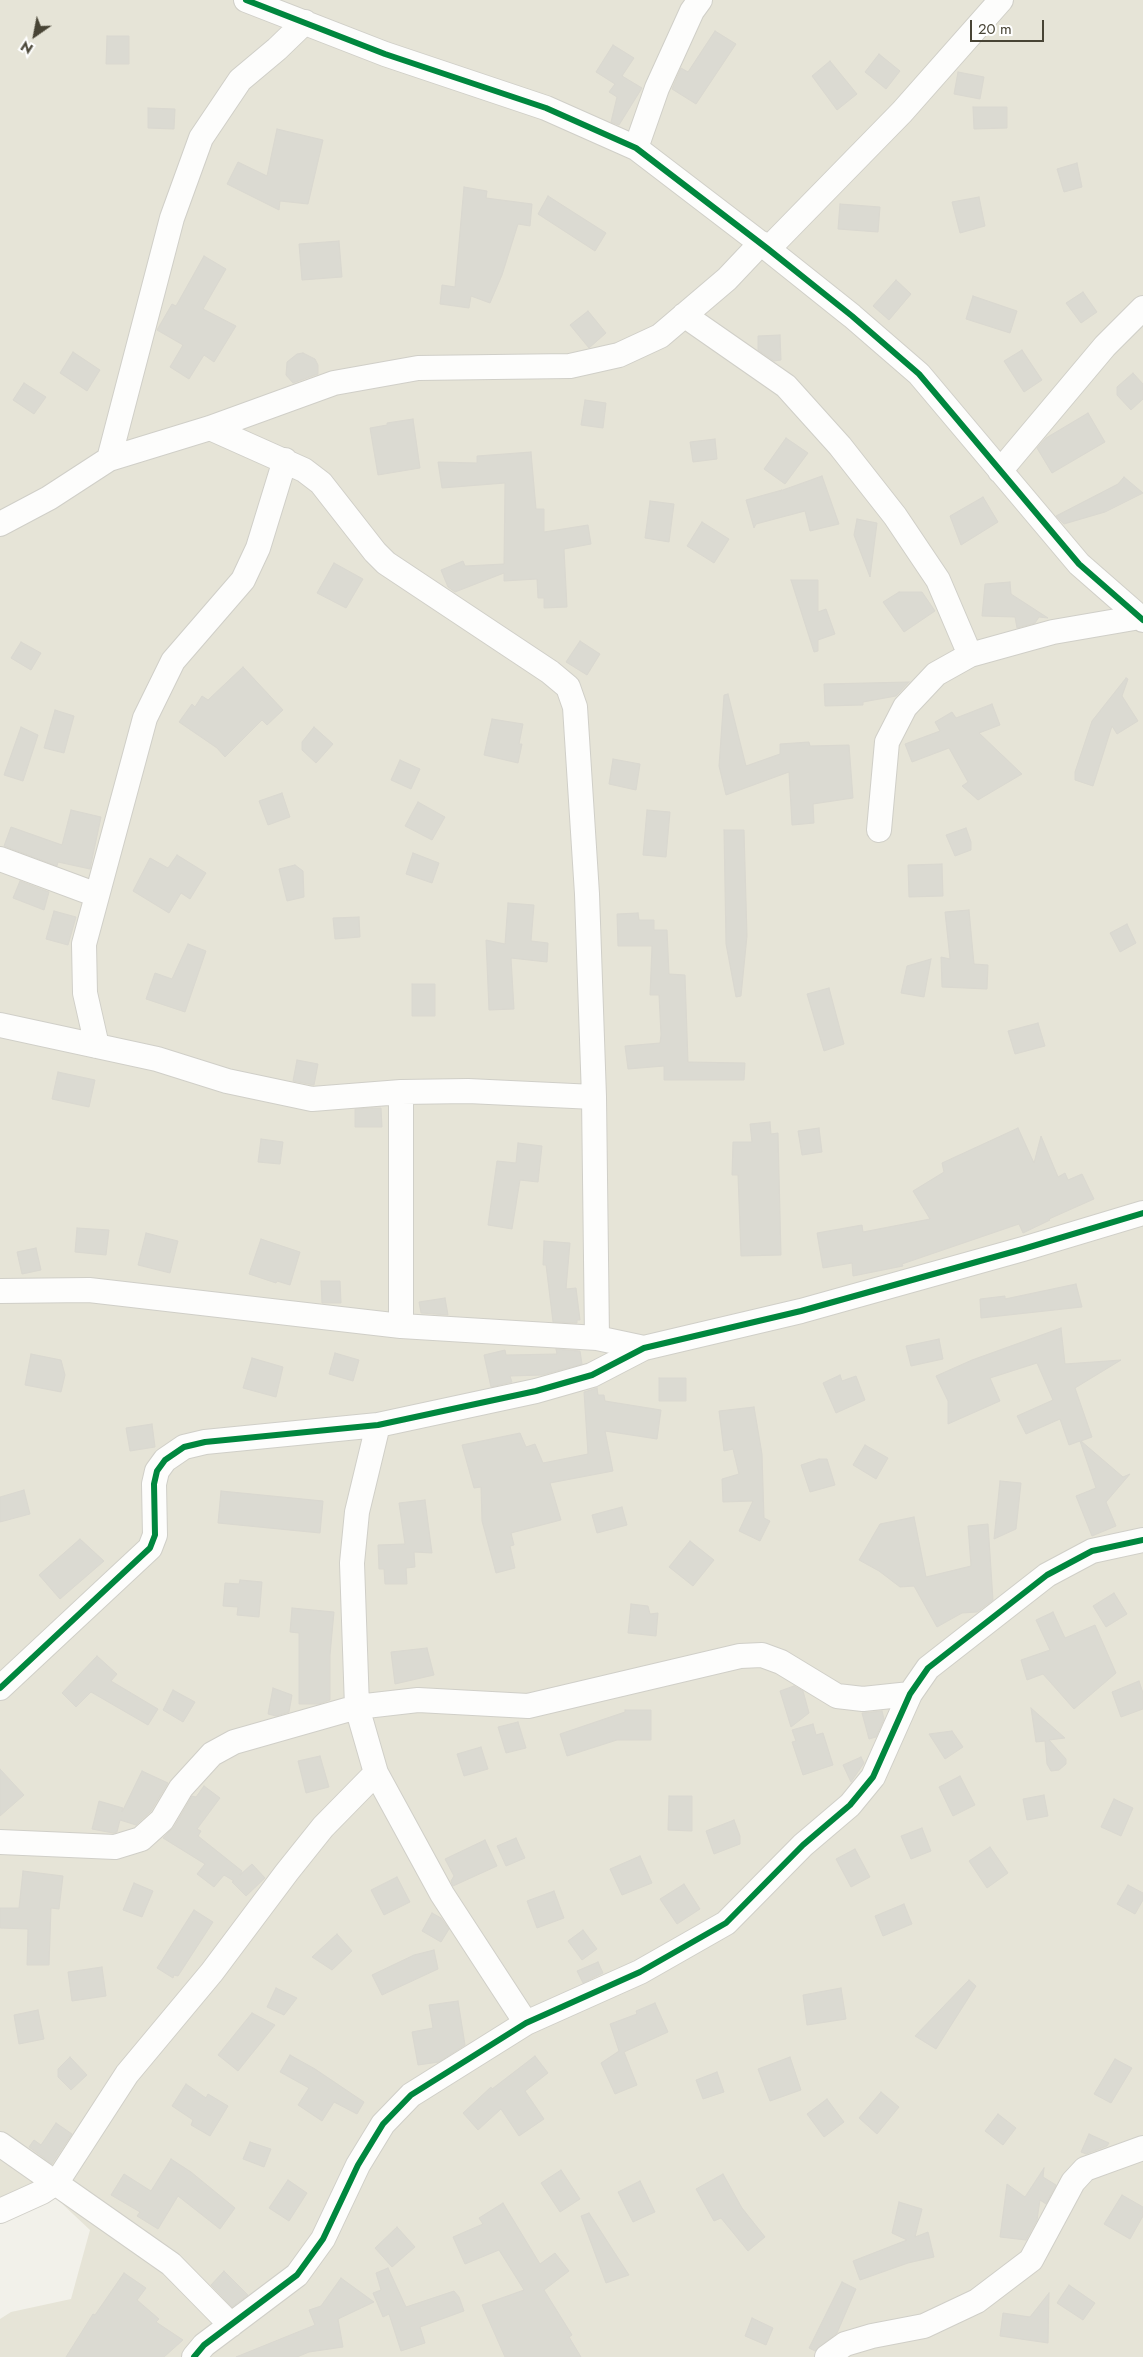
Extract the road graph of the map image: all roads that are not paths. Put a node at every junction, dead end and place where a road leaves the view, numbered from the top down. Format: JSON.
{"nodes":[{"id":1,"x":246,"y":0,"type":"edge"},
{"id":2,"x":700,"y":0,"type":"edge"},
{"id":3,"x":1001,"y":0,"type":"edge"},
{"id":4,"x":293,"y":12,"type":"edge"},
{"id":5,"x":636,"y":148,"type":"junction"},
{"id":6,"x":764,"y":246,"type":"junction"},
{"id":7,"x":1143,"y":308,"type":"edge"},
{"id":8,"x":684,"y":315,"type":"junction"},
{"id":9,"x":210,"y":428,"type":"junction"},
{"id":10,"x":109,"y":459,"type":"junction"},
{"id":11,"x":285,"y":460,"type":"junction"},
{"id":12,"x":1000,"y":471,"type":"junction"},
{"id":13,"x":0,"y":524,"type":"edge"},
{"id":14,"x":1142,"y":618,"type":"edge"},
{"id":15,"x":970,"y":655,"type":"junction"},
{"id":16,"x":879,"y":830,"type":"dead end"},
{"id":17,"x":0,"y":858,"type":"edge"},
{"id":18,"x":97,"y":895,"type":"junction"},
{"id":19,"x":0,"y":1025,"type":"edge"},
{"id":20,"x":97,"y":1046,"type":"junction"},
{"id":21,"x":402,"y":1092,"type":"junction"},
{"id":22,"x":594,"y":1097,"type":"junction"},
{"id":23,"x":1143,"y":1213,"type":"edge"},
{"id":24,"x":0,"y":1291,"type":"edge"},
{"id":25,"x":401,"y":1326,"type":"junction"},
{"id":26,"x":598,"y":1338,"type":"junction"},
{"id":27,"x":644,"y":1348,"type":"junction"},
{"id":28,"x":378,"y":1425,"type":"junction"},
{"id":29,"x":1143,"y":1540,"type":"edge"},
{"id":30,"x":0,"y":1688,"type":"edge"},
{"id":31,"x":910,"y":1694,"type":"junction"},
{"id":32,"x":356,"y":1706,"type":"junction"},
{"id":33,"x":376,"y":1773,"type":"junction"},
{"id":34,"x":0,"y":1842,"type":"edge"},
{"id":35,"x":526,"y":2023,"type":"junction"},
{"id":36,"x":0,"y":2144,"type":"edge"},
{"id":37,"x":1143,"y":2148,"type":"edge"},
{"id":38,"x":57,"y":2182,"type":"junction"},
{"id":39,"x":0,"y":2211,"type":"edge"},
{"id":40,"x":232,"y":2324,"type":"junction"},
{"id":41,"x":194,"y":2357,"type":"edge"},
{"id":42,"x":828,"y":2357,"type":"edge"}],
"edges":[{"from":1,"to":4,"type":"street"},
{"from":2,"to":5,"type":"street"},
{"from":3,"to":6,"type":"street"},
{"from":4,"to":5,"type":"street"},
{"from":4,"to":10,"type":"street"},
{"from":5,"to":6,"type":"street"},
{"from":6,"to":8,"type":"street"},
{"from":6,"to":12,"type":"street"},
{"from":7,"to":12,"type":"street"},
{"from":8,"to":9,"type":"street"},
{"from":8,"to":15,"type":"street"},
{"from":9,"to":10,"type":"street"},
{"from":9,"to":11,"type":"street"},
{"from":10,"to":13,"type":"street"},
{"from":11,"to":18,"type":"street"},
{"from":11,"to":22,"type":"street"},
{"from":12,"to":14,"type":"street"},
{"from":14,"to":15,"type":"street"},
{"from":15,"to":16,"type":"street"},
{"from":17,"to":18,"type":"street"},
{"from":18,"to":20,"type":"street"},
{"from":19,"to":20,"type":"street"},
{"from":20,"to":21,"type":"street"},
{"from":21,"to":22,"type":"street"},
{"from":21,"to":25,"type":"street"},
{"from":22,"to":26,"type":"street"},
{"from":23,"to":27,"type":"street"},
{"from":24,"to":25,"type":"street"},
{"from":25,"to":26,"type":"street"},
{"from":26,"to":27,"type":"street"},
{"from":27,"to":28,"type":"street"},
{"from":28,"to":30,"type":"street"},
{"from":28,"to":32,"type":"street"},
{"from":29,"to":31,"type":"street"},
{"from":31,"to":32,"type":"street"},
{"from":31,"to":35,"type":"street"},
{"from":32,"to":33,"type":"street"},
{"from":32,"to":34,"type":"street"},
{"from":33,"to":35,"type":"street"},
{"from":33,"to":38,"type":"street"},
{"from":35,"to":40,"type":"street"},
{"from":36,"to":38,"type":"street"},
{"from":37,"to":42,"type":"street"},
{"from":38,"to":39,"type":"street"},
{"from":38,"to":40,"type":"street"},
{"from":40,"to":41,"type":"street"}]}
